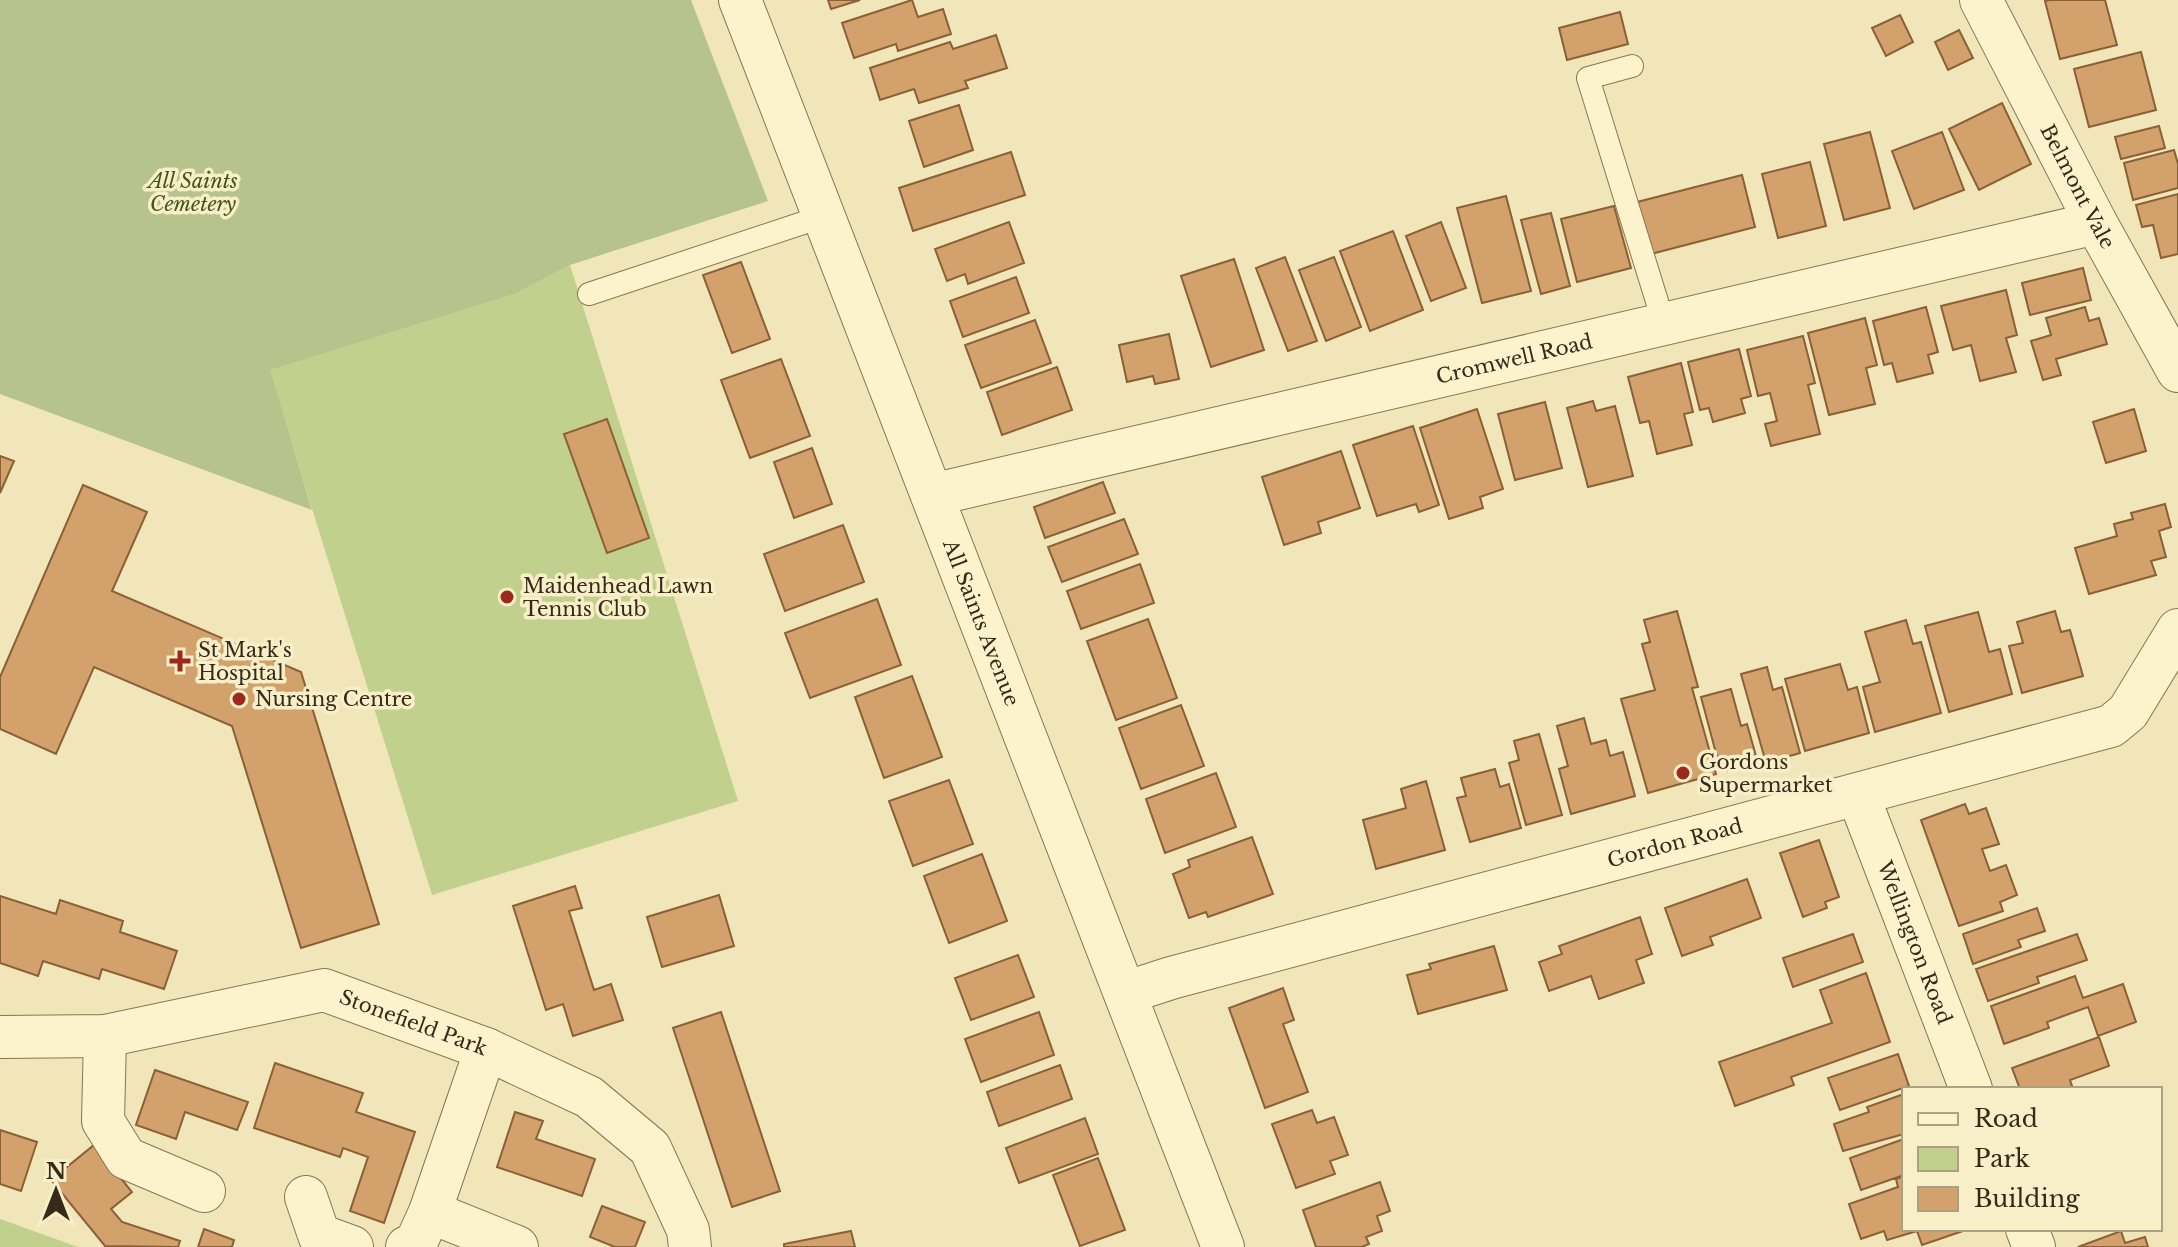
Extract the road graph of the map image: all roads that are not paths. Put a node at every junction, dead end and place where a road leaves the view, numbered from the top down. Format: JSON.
{"nodes":[{"id":1,"x":740,"y":0,"type":"edge"},
{"id":2,"x":1981,"y":0,"type":"edge"},
{"id":3,"x":1632,"y":66,"type":"dead end"},
{"id":4,"x":824,"y":216,"type":"junction"},
{"id":5,"x":2096,"y":223,"type":"junction"},
{"id":6,"x":589,"y":294,"type":"dead end"},
{"id":7,"x":1664,"y":324,"type":"junction"},
{"id":8,"x":2178,"y":371,"type":"edge"},
{"id":9,"x":932,"y":495,"type":"junction"},
{"id":10,"x":2172,"y":658,"type":"edge"},
{"id":11,"x":1858,"y":795,"type":"junction"},
{"id":12,"x":1125,"y":993,"type":"junction"},
{"id":13,"x":105,"y":1036,"type":"junction"},
{"id":14,"x":0,"y":1037,"type":"edge"},
{"id":15,"x":486,"y":1049,"type":"junction"},
{"id":16,"x":1970,"y":1087,"type":"edge"},
{"id":17,"x":204,"y":1191,"type":"dead end"},
{"id":18,"x":306,"y":1197,"type":"dead end"},
{"id":19,"x":430,"y":1212,"type":"junction"},
{"id":20,"x":352,"y":1247,"type":"edge"},
{"id":21,"x":407,"y":1247,"type":"edge"},
{"id":22,"x":517,"y":1247,"type":"edge"},
{"id":23,"x":690,"y":1247,"type":"edge"},
{"id":24,"x":1223,"y":1247,"type":"edge"}],
"edges":[{"from":1,"to":4,"type":"street","name":"All Saints Avenue"},
{"from":2,"to":5,"type":"street","name":"Belmont Vale"},
{"from":3,"to":7,"type":"lane"},
{"from":4,"to":6,"type":"lane"},
{"from":4,"to":9,"type":"street","name":"All Saints Avenue"},
{"from":5,"to":7,"type":"street","name":"Cromwell Road"},
{"from":5,"to":8,"type":"street","name":"Belmont Vale"},
{"from":7,"to":9,"type":"street","name":"Cromwell Road"},
{"from":9,"to":12,"type":"street","name":"All Saints Avenue"},
{"from":10,"to":11,"type":"street","name":"Gordon Road"},
{"from":11,"to":12,"type":"street","name":"Gordon Road"},
{"from":11,"to":16,"type":"street","name":"Wellington Road"},
{"from":12,"to":24,"type":"street","name":"All Saints Avenue"},
{"from":13,"to":14,"type":"street","name":"Stonefield Park"},
{"from":13,"to":15,"type":"street","name":"Stonefield Park"},
{"from":13,"to":17,"type":"street"},
{"from":15,"to":19,"type":"street"},
{"from":15,"to":23,"type":"street","name":"Stonefield Park"},
{"from":18,"to":20,"type":"street"},
{"from":19,"to":21,"type":"street"},
{"from":19,"to":22,"type":"street"}]}
